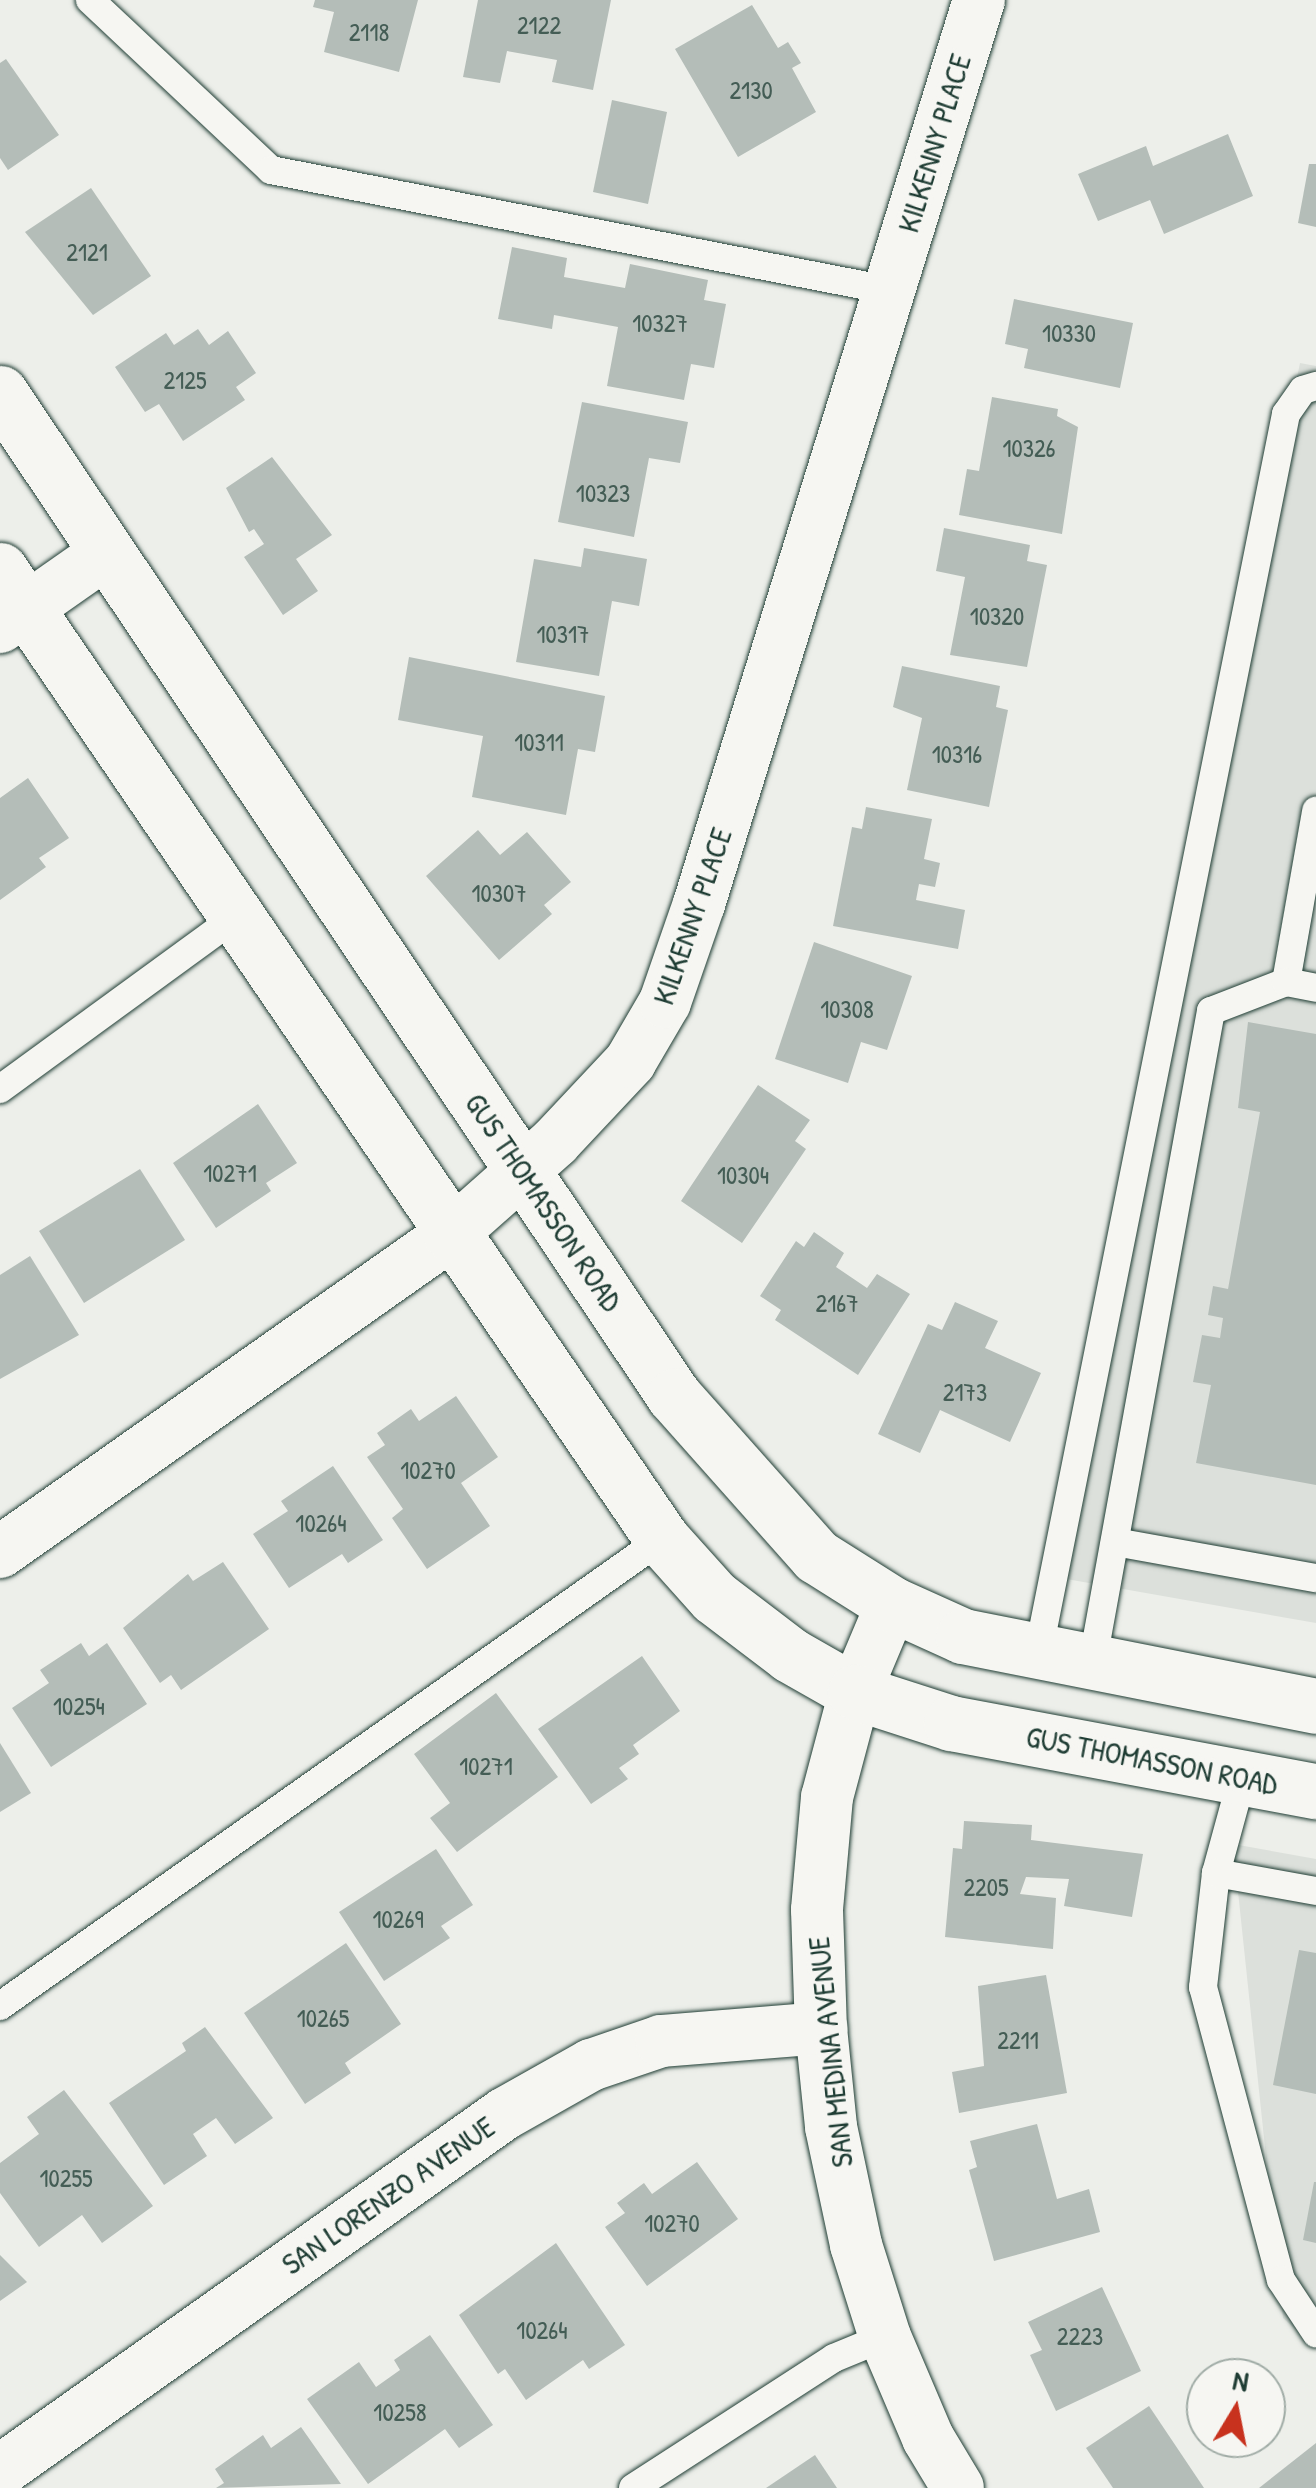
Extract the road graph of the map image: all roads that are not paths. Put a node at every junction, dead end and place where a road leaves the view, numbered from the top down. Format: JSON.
{"nodes":[{"id":1,"x":90,"y":0,"type":"edge"},
{"id":2,"x":979,"y":0,"type":"edge"},
{"id":3,"x":888,"y":290,"type":"junction"},
{"id":4,"x":1316,"y":386,"type":"edge"},
{"id":5,"x":0,"y":393,"type":"edge"},
{"id":6,"x":107,"y":552,"type":"junction"},
{"id":7,"x":9,"y":602,"type":"edge"},
{"id":8,"x":1316,"y":812,"type":"edge"},
{"id":9,"x":240,"y":914,"type":"junction"},
{"id":10,"x":1286,"y":982,"type":"junction"},
{"id":11,"x":1316,"y":988,"type":"edge"},
{"id":12,"x":0,"y":1089,"type":"edge"},
{"id":13,"x":524,"y":1171,"type":"junction"},
{"id":14,"x":450,"y":1235,"type":"junction"},
{"id":15,"x":662,"y":1539,"type":"junction"},
{"id":16,"x":1115,"y":1542,"type":"junction"},
{"id":17,"x":0,"y":1552,"type":"edge"},
{"id":18,"x":1316,"y":1578,"type":"edge"},
{"id":19,"x":892,"y":1604,"type":"junction"},
{"id":20,"x":1038,"y":1654,"type":"junction"},
{"id":21,"x":1092,"y":1664,"type":"junction"},
{"id":22,"x":855,"y":1692,"type":"junction"},
{"id":23,"x":1316,"y":1706,"type":"edge"},
{"id":24,"x":1242,"y":1778,"type":"junction"},
{"id":25,"x":1316,"y":1791,"type":"edge"},
{"id":26,"x":1216,"y":1873,"type":"junction"},
{"id":27,"x":1316,"y":1891,"type":"edge"},
{"id":28,"x":0,"y":2006,"type":"edge"},
{"id":29,"x":821,"y":2028,"type":"junction"},
{"id":30,"x":1316,"y":2333,"type":"edge"},
{"id":31,"x":885,"y":2337,"type":"junction"},
{"id":32,"x":0,"y":2470,"type":"edge"},
{"id":33,"x":633,"y":2488,"type":"edge"},
{"id":34,"x":958,"y":2488,"type":"edge"}],
"edges":[{"from":1,"to":3,"type":"lane"},
{"from":2,"to":3,"type":"street","name":"KILKENNY PLACE"},
{"from":3,"to":13,"type":"street","name":"KILKENNY PLACE"},
{"from":4,"to":20,"type":"lane"},
{"from":5,"to":6,"type":"main road","name":"GUS THOMASSON ROAD"},
{"from":6,"to":7,"type":"street"},
{"from":6,"to":13,"type":"main road","name":"GUS THOMASSON ROAD"},
{"from":7,"to":9,"type":"main road","name":"GUS THOMASSON ROAD"},
{"from":8,"to":10,"type":"lane"},
{"from":9,"to":12,"type":"lane"},
{"from":9,"to":14,"type":"main road","name":"GUS THOMASSON ROAD"},
{"from":10,"to":11,"type":"lane"},
{"from":10,"to":16,"type":"lane"},
{"from":13,"to":14,"type":"street","name":"KILKENNY PLACE"},
{"from":13,"to":19,"type":"main road","name":"GUS THOMASSON ROAD"},
{"from":14,"to":15,"type":"main road","name":"GUS THOMASSON ROAD"},
{"from":14,"to":17,"type":"street","name":"KILKENNY PLACE"},
{"from":15,"to":22,"type":"main road","name":"GUS THOMASSON ROAD"},
{"from":15,"to":28,"type":"lane"},
{"from":16,"to":18,"type":"lane"},
{"from":16,"to":21,"type":"lane"},
{"from":19,"to":20,"type":"main road","name":"GUS THOMASSON ROAD"},
{"from":19,"to":22,"type":"street","name":"SAN MEDINA AVENUE"},
{"from":20,"to":21,"type":"main road","name":"GUS THOMASSON ROAD"},
{"from":21,"to":23,"type":"main road","name":"GUS THOMASSON ROAD"},
{"from":22,"to":24,"type":"main road","name":"GUS THOMASSON ROAD"},
{"from":22,"to":29,"type":"street","name":"SAN MEDINA AVENUE"},
{"from":24,"to":25,"type":"main road","name":"GUS THOMASSON ROAD"},
{"from":24,"to":26,"type":"lane"},
{"from":26,"to":27,"type":"lane"},
{"from":26,"to":30,"type":"lane"},
{"from":29,"to":31,"type":"street","name":"SAN MEDINA AVENUE"},
{"from":29,"to":32,"type":"street","name":"SAN LORENZO AVENUE"},
{"from":31,"to":33,"type":"lane"},
{"from":31,"to":34,"type":"street","name":"SAN MEDINA AVENUE"}]}
